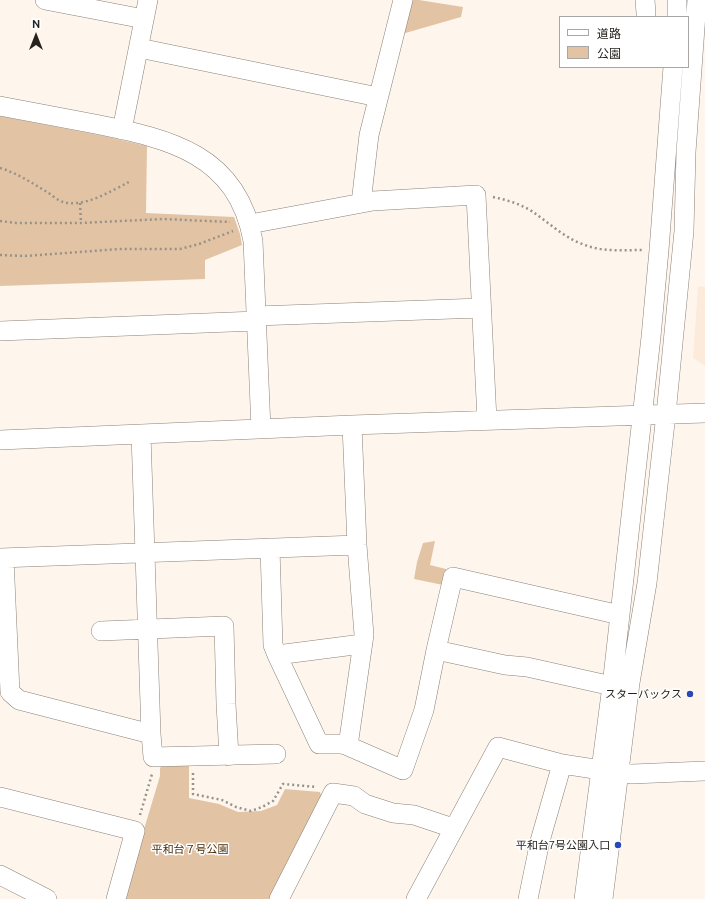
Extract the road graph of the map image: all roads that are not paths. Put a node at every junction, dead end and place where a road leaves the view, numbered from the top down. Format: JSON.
{"nodes":[{"id":1,"x":45,"y":0,"type":"edge"},
{"id":2,"x":148,"y":0,"type":"edge"},
{"id":3,"x":402,"y":0,"type":"edge"},
{"id":4,"x":678,"y":0,"type":"edge"},
{"id":5,"x":700,"y":8,"type":"edge"},
{"id":6,"x":677,"y":16,"type":"edge"},
{"id":7,"x":144,"y":19,"type":"junction"},
{"id":8,"x":139,"y":48,"type":"junction"},
{"id":9,"x":673,"y":68,"type":"edge"},
{"id":10,"x":378,"y":97,"type":"junction"},
{"id":11,"x":0,"y":106,"type":"edge"},
{"id":12,"x":122,"y":130,"type":"junction"},
{"id":13,"x":361,"y":203,"type":"junction"},
{"id":14,"x":249,"y":222,"type":"junction"},
{"id":15,"x":481,"y":308,"type":"junction"},
{"id":16,"x":256,"y":318,"type":"junction"},
{"id":17,"x":0,"y":331,"type":"edge"},
{"id":18,"x":705,"y":413,"type":"edge"},
{"id":19,"x":666,"y":414,"type":"junction"},
{"id":20,"x":642,"y":415,"type":"junction"},
{"id":21,"x":487,"y":420,"type":"junction"},
{"id":22,"x":352,"y":425,"type":"junction"},
{"id":23,"x":260,"y":430,"type":"junction"},
{"id":24,"x":140,"y":434,"type":"junction"},
{"id":25,"x":0,"y":440,"type":"edge"},
{"id":26,"x":357,"y":545,"type":"junction"},
{"id":27,"x":270,"y":548,"type":"junction"},
{"id":28,"x":145,"y":552,"type":"junction"},
{"id":29,"x":2,"y":558,"type":"edge"},
{"id":30,"x":620,"y":615,"type":"junction"},
{"id":31,"x":148,"y":630,"type":"junction"},
{"id":32,"x":101,"y":631,"type":"dead end"},
{"id":33,"x":362,"y":644,"type":"junction"},
{"id":34,"x":436,"y":650,"type":"junction"},
{"id":35,"x":277,"y":655,"type":"junction"},
{"id":36,"x":612,"y":686,"type":"junction"},
{"id":37,"x":151,"y":734,"type":"junction"},
{"id":38,"x":348,"y":746,"type":"junction"},
{"id":39,"x":276,"y":754,"type":"dead end"},
{"id":40,"x":229,"y":756,"type":"junction"},
{"id":41,"x":562,"y":764,"type":"junction"},
{"id":42,"x":705,"y":771,"type":"edge"},
{"id":43,"x":610,"y":772,"type":"junction"},
{"id":44,"x":0,"y":797,"type":"edge"},
{"id":45,"x":453,"y":828,"type":"junction"},
{"id":46,"x":0,"y":875,"type":"edge"},
{"id":47,"x":47,"y":899,"type":"edge"},
{"id":48,"x":116,"y":899,"type":"edge"},
{"id":49,"x":280,"y":899,"type":"edge"},
{"id":50,"x":416,"y":899,"type":"edge"},
{"id":51,"x":528,"y":899,"type":"edge"},
{"id":52,"x":584,"y":899,"type":"edge"},
{"id":53,"x":603,"y":899,"type":"edge"}],
"edges":[{"from":1,"to":7,"type":"street"},
{"from":2,"to":7,"type":"street"},
{"from":3,"to":10,"type":"street"},
{"from":4,"to":6,"type":"street"},
{"from":5,"to":19,"type":"street"},
{"from":7,"to":8,"type":"street"},
{"from":8,"to":10,"type":"street"},
{"from":8,"to":12,"type":"street"},
{"from":9,"to":20,"type":"street"},
{"from":10,"to":13,"type":"street"},
{"from":11,"to":12,"type":"street"},
{"from":12,"to":14,"type":"street"},
{"from":13,"to":14,"type":"street"},
{"from":13,"to":15,"type":"street"},
{"from":14,"to":16,"type":"street"},
{"from":15,"to":16,"type":"street"},
{"from":15,"to":21,"type":"street"},
{"from":16,"to":17,"type":"street"},
{"from":16,"to":23,"type":"street"},
{"from":18,"to":19,"type":"street"},
{"from":19,"to":20,"type":"street"},
{"from":19,"to":43,"type":"street"},
{"from":20,"to":21,"type":"street"},
{"from":20,"to":30,"type":"street"},
{"from":21,"to":22,"type":"street"},
{"from":22,"to":23,"type":"street"},
{"from":22,"to":26,"type":"street"},
{"from":23,"to":24,"type":"street"},
{"from":24,"to":25,"type":"street"},
{"from":24,"to":28,"type":"street"},
{"from":26,"to":27,"type":"street"},
{"from":26,"to":33,"type":"street"},
{"from":27,"to":28,"type":"street"},
{"from":27,"to":35,"type":"street"},
{"from":28,"to":29,"type":"street"},
{"from":28,"to":31,"type":"street"},
{"from":29,"to":37,"type":"street"},
{"from":30,"to":34,"type":"street"},
{"from":30,"to":36,"type":"street"},
{"from":31,"to":32,"type":"street"},
{"from":31,"to":37,"type":"street"},
{"from":31,"to":40,"type":"street"},
{"from":33,"to":35,"type":"street"},
{"from":33,"to":38,"type":"street"},
{"from":34,"to":36,"type":"street"},
{"from":34,"to":38,"type":"street"},
{"from":35,"to":38,"type":"street"},
{"from":36,"to":43,"type":"street"},
{"from":37,"to":40,"type":"street"},
{"from":39,"to":40,"type":"street"},
{"from":41,"to":43,"type":"street"},
{"from":41,"to":45,"type":"street"},
{"from":41,"to":51,"type":"street"},
{"from":42,"to":43,"type":"street"},
{"from":43,"to":52,"type":"street"},
{"from":43,"to":53,"type":"street"},
{"from":44,"to":48,"type":"street"},
{"from":45,"to":49,"type":"street"},
{"from":45,"to":50,"type":"street"},
{"from":46,"to":47,"type":"street"}]}
